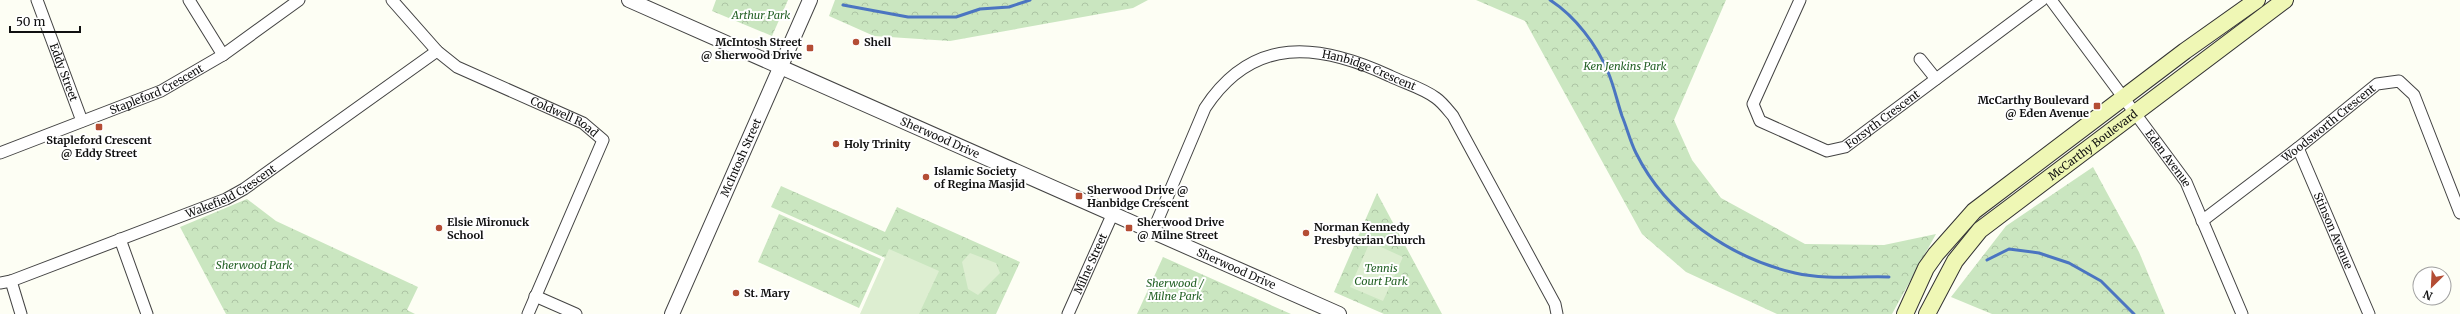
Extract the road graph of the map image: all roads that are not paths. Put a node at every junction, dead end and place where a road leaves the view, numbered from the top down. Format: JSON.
{"nodes":[{"id":1,"x":37,"y":0,"type":"edge"},
{"id":2,"x":189,"y":0,"type":"edge"},
{"id":3,"x":300,"y":0,"type":"edge"},
{"id":4,"x":392,"y":0,"type":"edge"},
{"id":5,"x":630,"y":0,"type":"edge"},
{"id":6,"x":810,"y":0,"type":"edge"},
{"id":7,"x":1800,"y":0,"type":"edge"},
{"id":8,"x":2042,"y":0,"type":"edge"},
{"id":9,"x":2051,"y":0,"type":"edge"},
{"id":10,"x":2257,"y":0,"type":"edge"},
{"id":11,"x":2285,"y":0,"type":"edge"},
{"id":12,"x":437,"y":52,"type":"junction"},
{"id":13,"x":223,"y":55,"type":"junction"},
{"id":14,"x":1920,"y":59,"type":"dead end"},
{"id":15,"x":781,"y":66,"type":"junction"},
{"id":16,"x":1936,"y":79,"type":"junction"},
{"id":17,"x":2124,"y":96,"type":"junction"},
{"id":18,"x":2135,"y":112,"type":"junction"},
{"id":19,"x":82,"y":121,"type":"junction"},
{"id":20,"x":2298,"y":148,"type":"junction"},
{"id":21,"x":0,"y":153,"type":"edge"},
{"id":22,"x":2457,"y":199,"type":"edge"},
{"id":23,"x":1112,"y":213,"type":"junction"},
{"id":24,"x":2460,"y":213,"type":"edge"},
{"id":25,"x":2202,"y":220,"type":"junction"},
{"id":26,"x":1153,"y":231,"type":"junction"},
{"id":27,"x":120,"y":239,"type":"junction"},
{"id":28,"x":11,"y":281,"type":"junction"},
{"id":29,"x":0,"y":283,"type":"edge"},
{"id":30,"x":535,"y":296,"type":"junction"},
{"id":31,"x":21,"y":314,"type":"edge"},
{"id":32,"x":147,"y":314,"type":"edge"},
{"id":33,"x":528,"y":314,"type":"edge"},
{"id":34,"x":576,"y":314,"type":"edge"},
{"id":35,"x":672,"y":314,"type":"edge"},
{"id":36,"x":1068,"y":314,"type":"edge"},
{"id":37,"x":1339,"y":314,"type":"edge"},
{"id":38,"x":1557,"y":314,"type":"edge"},
{"id":39,"x":1906,"y":314,"type":"edge"},
{"id":40,"x":1927,"y":314,"type":"edge"},
{"id":41,"x":2242,"y":314,"type":"edge"},
{"id":42,"x":2369,"y":314,"type":"edge"}],
"edges":[{"from":1,"to":19,"type":"street","name":"Eddy Street"},
{"from":2,"to":13,"type":"street"},
{"from":3,"to":13,"type":"street","name":"Stapleford Crescent"},
{"from":4,"to":12,"type":"street","name":"Coldwell Road"},
{"from":5,"to":15,"type":"street","name":"Sherwood Drive"},
{"from":6,"to":15,"type":"street","name":"McIntosh Street"},
{"from":7,"to":16,"type":"street","name":"Forsyth Crescent"},
{"from":8,"to":16,"type":"street","name":"Forsyth Crescent"},
{"from":9,"to":17,"type":"street","name":"Eden Avenue"},
{"from":10,"to":17,"type":"main road","name":"McCarthy Boulevard"},
{"from":11,"to":18,"type":"main road","name":"McCarthy Boulevard"},
{"from":12,"to":27,"type":"street","name":"Wakefield Crescent"},
{"from":12,"to":30,"type":"street","name":"Coldwell Road"},
{"from":13,"to":19,"type":"street","name":"Stapleford Crescent"},
{"from":14,"to":16,"type":"street"},
{"from":15,"to":23,"type":"street","name":"Sherwood Drive"},
{"from":15,"to":35,"type":"street","name":"McIntosh Street"},
{"from":17,"to":18,"type":"street","name":"Eden Avenue"},
{"from":17,"to":39,"type":"main road","name":"McCarthy Boulevard"},
{"from":18,"to":25,"type":"street","name":"Eden Avenue"},
{"from":18,"to":40,"type":"main road","name":"McCarthy Boulevard"},
{"from":19,"to":21,"type":"street","name":"Stapleford Crescent"},
{"from":20,"to":22,"type":"street","name":"Woodsworth Crescent"},
{"from":20,"to":25,"type":"street","name":"Woodsworth Crescent"},
{"from":20,"to":42,"type":"street","name":"Stinson Avenue"},
{"from":22,"to":24,"type":"street","name":"Woodsworth Crescent"},
{"from":23,"to":26,"type":"street","name":"Sherwood Drive"},
{"from":23,"to":36,"type":"street","name":"Milne Street"},
{"from":25,"to":41,"type":"street","name":"Eden Avenue"},
{"from":26,"to":37,"type":"street","name":"Sherwood Drive"},
{"from":26,"to":38,"type":"street","name":"Hanbidge Crescent"},
{"from":27,"to":28,"type":"street","name":"Wakefield Crescent"},
{"from":27,"to":32,"type":"street"},
{"from":28,"to":29,"type":"street","name":"Wakefield Crescent"},
{"from":28,"to":31,"type":"street"},
{"from":30,"to":33,"type":"street","name":"Coldwell Road"},
{"from":30,"to":34,"type":"street"}]}
